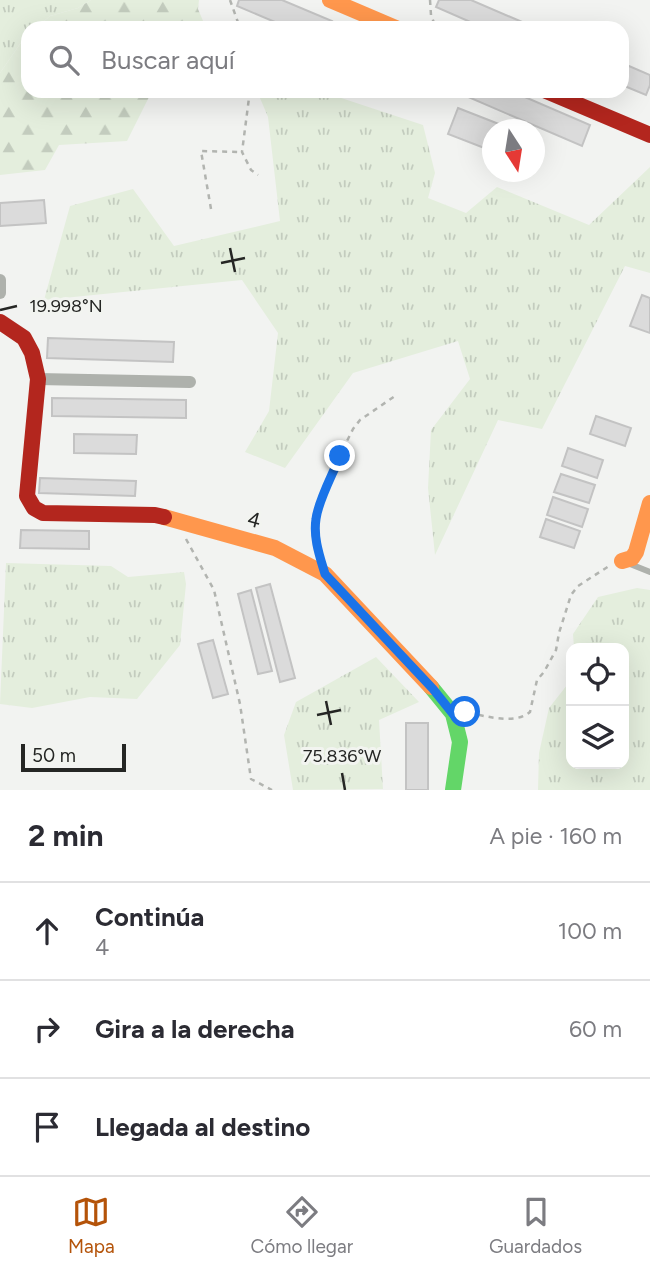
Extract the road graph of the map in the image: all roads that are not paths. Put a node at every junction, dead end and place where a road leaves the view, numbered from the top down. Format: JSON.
{"nodes":[{"id":1,"x":330,"y":0,"type":"edge"},
{"id":2,"x":380,"y":21,"type":"edge"},
{"id":3,"x":563,"y":98,"type":"edge"},
{"id":4,"x":650,"y":135,"type":"edge"},
{"id":5,"x":0,"y":280,"type":"edge"},
{"id":6,"x":0,"y":293,"type":"edge"},
{"id":7,"x":0,"y":322,"type":"edge"},
{"id":8,"x":38,"y":379,"type":"junction"},
{"id":9,"x":190,"y":382,"type":"dead end"},
{"id":10,"x":650,"y":503,"type":"edge"},
{"id":11,"x":622,"y":561,"type":"joint"},
{"id":12,"x":650,"y":572,"type":"edge"},
{"id":13,"x":453,"y":790,"type":"edge"}],
"edges":[{"from":1,"to":2,"type":"street"},
{"from":3,"to":4,"type":"street"},
{"from":5,"to":6,"type":"street"},
{"from":7,"to":8,"type":"street"},
{"from":8,"to":9,"type":"street"},
{"from":8,"to":13,"type":"street","name":"4"},
{"from":10,"to":11,"type":"street"},
{"from":11,"to":12,"type":"lane"}]}
